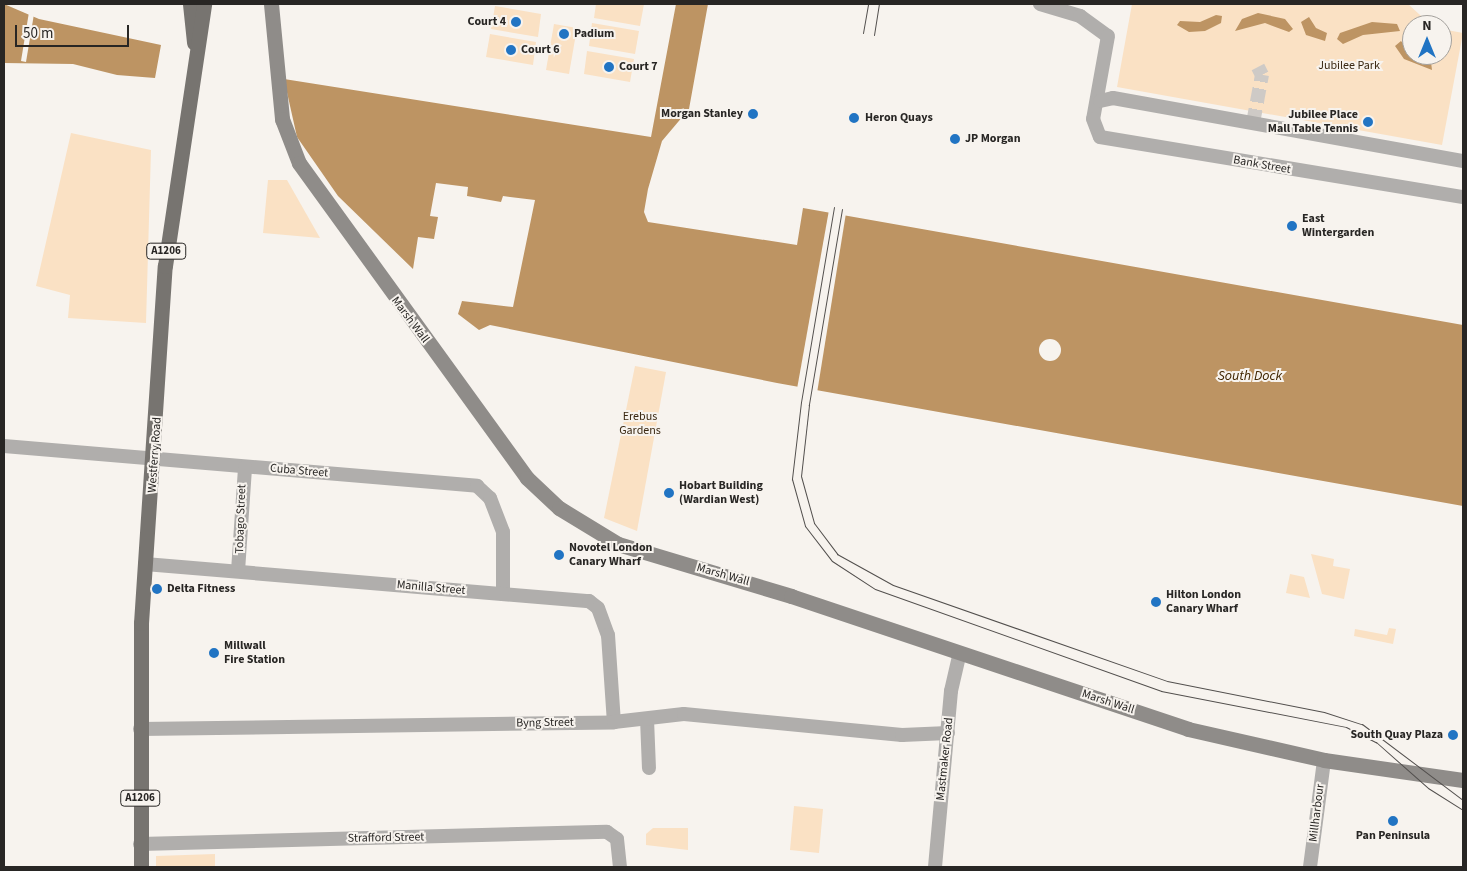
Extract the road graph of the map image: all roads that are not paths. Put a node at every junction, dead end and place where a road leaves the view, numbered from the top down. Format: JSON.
{"nodes":[{"id":1,"x":190,"y":4,"type":"edge"},
{"id":2,"x":204,"y":4,"type":"edge"},
{"id":3,"x":1040,"y":4,"type":"edge"},
{"id":4,"x":269,"y":5,"type":"edge"},
{"id":5,"x":194,"y":49,"type":"junction"},
{"id":6,"x":1100,"y":101,"type":"junction"},
{"id":7,"x":1463,"y":160,"type":"edge"},
{"id":8,"x":1463,"y":196,"type":"edge"},
{"id":9,"x":4,"y":446,"type":"edge"},
{"id":10,"x":155,"y":458,"type":"junction"},
{"id":11,"x":245,"y":466,"type":"junction"},
{"id":12,"x":145,"y":564,"type":"junction"},
{"id":13,"x":238,"y":571,"type":"junction"},
{"id":14,"x":503,"y":594,"type":"junction"},
{"id":15,"x":960,"y":653,"type":"junction"},
{"id":16,"x":647,"y":719,"type":"junction"},
{"id":17,"x":614,"y":722,"type":"junction"},
{"id":18,"x":140,"y":730,"type":"junction"},
{"id":19,"x":948,"y":733,"type":"junction"},
{"id":20,"x":1324,"y":760,"type":"junction"},
{"id":21,"x":649,"y":768,"type":"dead end"},
{"id":22,"x":1463,"y":780,"type":"edge"},
{"id":23,"x":140,"y":844,"type":"junction"},
{"id":24,"x":141,"y":867,"type":"edge"},
{"id":25,"x":620,"y":867,"type":"edge"},
{"id":26,"x":935,"y":867,"type":"edge"},
{"id":27,"x":1310,"y":867,"type":"edge"}],
"edges":[{"from":1,"to":5,"type":"main road","name":"Westferry Road","number":"A1206"},
{"from":2,"to":5,"type":"main road","name":"Westferry Road","number":"A1206"},
{"from":3,"to":6,"type":"street","name":"Bank Street"},
{"from":4,"to":15,"type":"street","name":"Marsh Wall"},
{"from":5,"to":10,"type":"main road","name":"Westferry Road","number":"A1206"},
{"from":6,"to":7,"type":"street"},
{"from":6,"to":8,"type":"street","name":"Bank Street"},
{"from":9,"to":10,"type":"street","name":"Cuba Street"},
{"from":10,"to":11,"type":"street","name":"Cuba Street"},
{"from":10,"to":12,"type":"main road","name":"Westferry Road","number":"A1206"},
{"from":11,"to":13,"type":"street","name":"Tobago Street"},
{"from":11,"to":14,"type":"street","name":"Cuba Street"},
{"from":12,"to":13,"type":"street","name":"Manilla Street"},
{"from":12,"to":18,"type":"main road","name":"Westferry Road","number":"A1206"},
{"from":13,"to":14,"type":"street","name":"Manilla Street"},
{"from":14,"to":17,"type":"street","name":"Manilla Street"},
{"from":15,"to":19,"type":"street","name":"Mastmaker Road"},
{"from":15,"to":20,"type":"street","name":"Marsh Wall"},
{"from":16,"to":17,"type":"street","name":"Byng Street"},
{"from":16,"to":19,"type":"street","name":"Byng Street"},
{"from":16,"to":21,"type":"street"},
{"from":17,"to":18,"type":"street","name":"Byng Street"},
{"from":18,"to":23,"type":"main road","name":"Westferry Road","number":"A1206"},
{"from":19,"to":26,"type":"street","name":"Mastmaker Road"},
{"from":20,"to":22,"type":"street","name":"Marsh Wall"},
{"from":20,"to":27,"type":"street","name":"Millharbour"},
{"from":23,"to":24,"type":"main road","name":"Westferry Road","number":"A1206"},
{"from":23,"to":25,"type":"street","name":"Strafford Street"}]}
